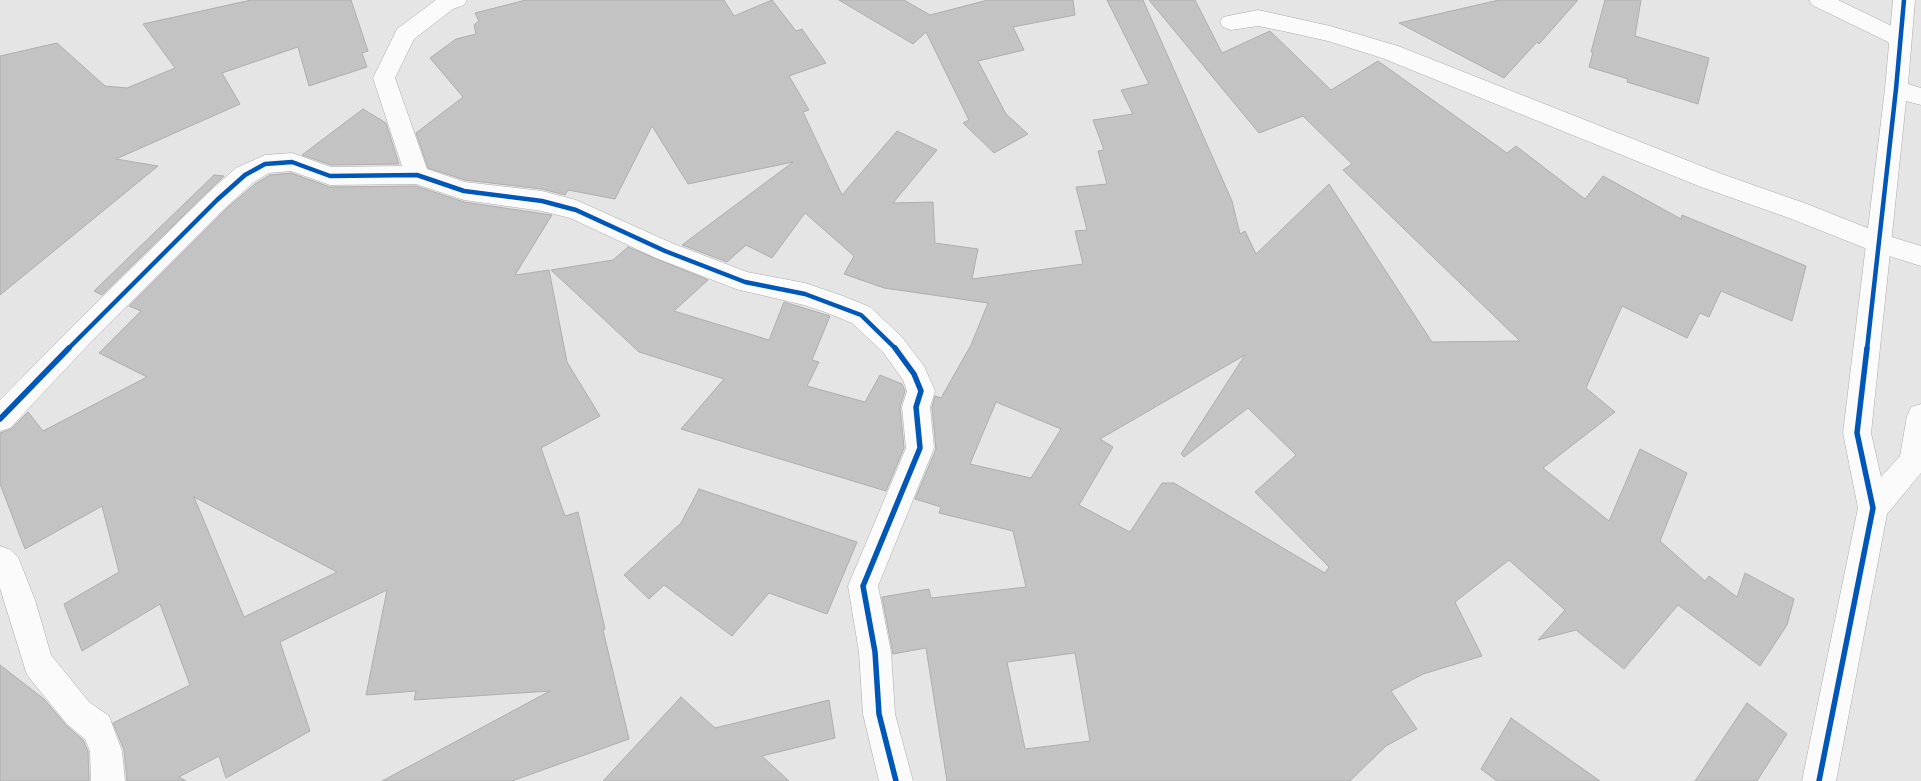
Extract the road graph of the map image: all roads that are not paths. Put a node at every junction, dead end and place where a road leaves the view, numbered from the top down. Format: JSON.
{"nodes":[{"id":1,"x":456,"y":0,"type":"edge"},
{"id":2,"x":1820,"y":0,"type":"edge"},
{"id":3,"x":1904,"y":0,"type":"edge"},
{"id":4,"x":1231,"y":22,"type":"dead end"},
{"id":5,"x":1900,"y":43,"type":"junction"},
{"id":6,"x":1896,"y":89,"type":"junction"},
{"id":7,"x":1921,"y":97,"type":"edge"},
{"id":8,"x":417,"y":175,"type":"junction"},
{"id":9,"x":1879,"y":243,"type":"junction"},
{"id":10,"x":1921,"y":256,"type":"edge"},
{"id":11,"x":1921,"y":416,"type":"edge"},
{"id":12,"x":0,"y":419,"type":"edge"},
{"id":13,"x":1873,"y":508,"type":"junction"},
{"id":14,"x":0,"y":560,"type":"edge"},
{"id":15,"x":108,"y":781,"type":"edge"},
{"id":16,"x":896,"y":781,"type":"edge"},
{"id":17,"x":1819,"y":781,"type":"edge"}],
"edges":[{"from":1,"to":8,"type":"street"},
{"from":2,"to":5,"type":"street"},
{"from":3,"to":5,"type":"street"},
{"from":4,"to":9,"type":"street"},
{"from":5,"to":6,"type":"street"},
{"from":6,"to":7,"type":"street"},
{"from":6,"to":9,"type":"street"},
{"from":8,"to":12,"type":"street"},
{"from":8,"to":16,"type":"street"},
{"from":9,"to":10,"type":"street"},
{"from":9,"to":13,"type":"street"},
{"from":11,"to":13,"type":"street"},
{"from":13,"to":17,"type":"street"},
{"from":14,"to":15,"type":"street"}]}
